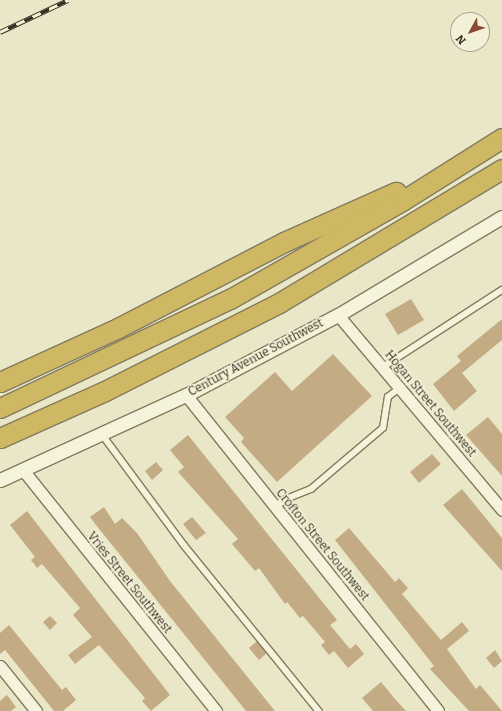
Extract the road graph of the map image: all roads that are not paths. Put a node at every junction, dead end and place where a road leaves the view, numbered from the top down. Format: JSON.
{"nodes":[{"id":1,"x":502,"y":138,"type":"edge"},
{"id":2,"x":470,"y":158,"type":"junction"},
{"id":3,"x":502,"y":169,"type":"edge"},
{"id":4,"x":502,"y":217,"type":"edge"},
{"id":5,"x":502,"y":290,"type":"edge"},
{"id":6,"x":338,"y":315,"type":"junction"},
{"id":7,"x":382,"y":367,"type":"junction"},
{"id":8,"x":0,"y":382,"type":"edge"},
{"id":9,"x":400,"y":388,"type":"junction"},
{"id":10,"x":186,"y":396,"type":"junction"},
{"id":11,"x":0,"y":408,"type":"edge"},
{"id":12,"x":102,"y":434,"type":"junction"},
{"id":13,"x":0,"y":438,"type":"edge"},
{"id":14,"x":23,"y":470,"type":"junction"},
{"id":15,"x":0,"y":480,"type":"edge"},
{"id":16,"x":276,"y":508,"type":"junction"},
{"id":17,"x":502,"y":510,"type":"edge"},
{"id":18,"x":0,"y":666,"type":"edge"},
{"id":19,"x":36,"y":711,"type":"edge"},
{"id":20,"x":216,"y":711,"type":"edge"},
{"id":21,"x":319,"y":711,"type":"edge"},
{"id":22,"x":438,"y":711,"type":"edge"}],
"edges":[{"from":1,"to":2,"type":"highway"},
{"from":2,"to":8,"type":"highway"},
{"from":2,"to":11,"type":"highway"},
{"from":3,"to":13,"type":"highway"},
{"from":4,"to":6,"type":"street","name":"Century Avenue Southwest"},
{"from":5,"to":7,"type":"lane"},
{"from":6,"to":7,"type":"street","name":"Hogan Street Southwest"},
{"from":6,"to":10,"type":"street","name":"Century Avenue Southwest"},
{"from":7,"to":9,"type":"street","name":"Hogan Street Southwest"},
{"from":9,"to":16,"type":"lane"},
{"from":9,"to":17,"type":"street","name":"Hogan Street Southwest"},
{"from":10,"to":12,"type":"street","name":"Century Avenue Southwest"},
{"from":10,"to":16,"type":"street","name":"Crofton Street Southwest"},
{"from":12,"to":14,"type":"street","name":"Century Avenue Southwest"},
{"from":12,"to":21,"type":"lane"},
{"from":14,"to":15,"type":"street","name":"Century Avenue Southwest"},
{"from":14,"to":20,"type":"street","name":"Vries Street Southwest"},
{"from":16,"to":22,"type":"street","name":"Crofton Street Southwest"},
{"from":18,"to":19,"type":"street"}]}
